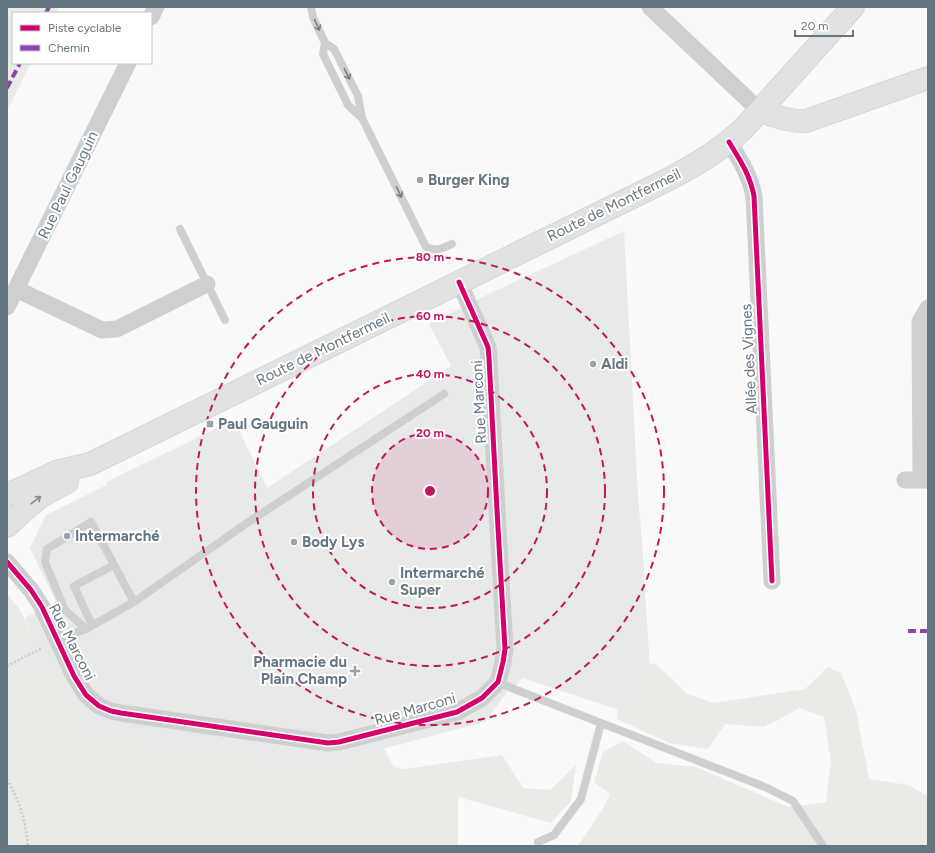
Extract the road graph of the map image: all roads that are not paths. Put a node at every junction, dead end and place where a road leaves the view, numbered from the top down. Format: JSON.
{"nodes":[{"id":1,"x":311,"y":7,"type":"edge"},
{"id":2,"x":650,"y":7,"type":"edge"},
{"id":3,"x":853,"y":7,"type":"edge"},
{"id":4,"x":325,"y":43,"type":"junction"},
{"id":5,"x":128,"y":64,"type":"edge"},
{"id":6,"x":928,"y":78,"type":"edge"},
{"id":7,"x":760,"y":111,"type":"junction"},
{"id":8,"x":362,"y":118,"type":"junction"},
{"id":9,"x":729,"y":142,"type":"junction"},
{"id":10,"x":180,"y":229,"type":"dead end"},
{"id":11,"x":452,"y":244,"type":"dead end"},
{"id":12,"x":459,"y":282,"type":"junction"},
{"id":13,"x":207,"y":284,"type":"junction"},
{"id":14,"x":16,"y":290,"type":"junction"},
{"id":15,"x":7,"y":307,"type":"edge"},
{"id":16,"x":928,"y":308,"type":"edge"},
{"id":17,"x":225,"y":320,"type":"dead end"},
{"id":18,"x":444,"y":394,"type":"dead end"},
{"id":19,"x":90,"y":464,"type":"junction"},
{"id":20,"x":918,"y":480,"type":"edge"},
{"id":21,"x":7,"y":495,"type":"edge"},
{"id":22,"x":7,"y":526,"type":"edge"},
{"id":23,"x":7,"y":562,"type":"edge"},
{"id":24,"x":114,"y":565,"type":"junction"},
{"id":25,"x":772,"y":581,"type":"dead end"},
{"id":26,"x":134,"y":602,"type":"junction"},
{"id":27,"x":89,"y":627,"type":"junction"},
{"id":28,"x":57,"y":640,"type":"junction"},
{"id":29,"x":498,"y":682,"type":"junction"},
{"id":30,"x":601,"y":723,"type":"junction"},
{"id":31,"x":538,"y":842,"type":"dead end"},
{"id":32,"x":824,"y":846,"type":"edge"}],
"edges":[{"from":1,"to":4,"type":"lane","one_way":true},
{"from":2,"to":7,"type":"street"},
{"from":3,"to":7,"type":"main road","name":"Route de Montfermeil"},
{"from":4,"to":8,"type":"lane","one_way":true},
{"from":4,"to":8,"type":"lane"},
{"from":5,"to":14,"type":"street","name":"Rue Paul Gauguin"},
{"from":6,"to":7,"type":"main road"},
{"from":7,"to":9,"type":"main road","name":"Route de Montfermeil"},
{"from":8,"to":11,"type":"lane","one_way":true},
{"from":9,"to":12,"type":"main road","name":"Route de Montfermeil"},
{"from":9,"to":25,"type":"street","name":"Allée des Vignes"},
{"from":10,"to":13,"type":"lane"},
{"from":12,"to":19,"type":"main road","name":"Route de Montfermeil"},
{"from":12,"to":29,"type":"street","name":"Rue Marconi"},
{"from":13,"to":14,"type":"street"},
{"from":13,"to":17,"type":"lane"},
{"from":14,"to":15,"type":"street","name":"Rue Paul Gauguin"},
{"from":16,"to":20,"type":"street"},
{"from":18,"to":26,"type":"lane"},
{"from":19,"to":21,"type":"main road","name":"Route de Montfermeil"},
{"from":22,"to":19,"type":"main road","name":"Route de Montfermeil","one_way":true},
{"from":23,"to":28,"type":"street","name":"Rue Marconi"},
{"from":24,"to":26,"type":"lane"},
{"from":24,"to":27,"type":"lane"},
{"from":24,"to":27,"type":"lane"},
{"from":26,"to":27,"type":"lane"},
{"from":27,"to":28,"type":"lane"},
{"from":28,"to":29,"type":"street","name":"Rue Marconi"},
{"from":29,"to":30,"type":"lane"},
{"from":30,"to":31,"type":"lane"},
{"from":30,"to":32,"type":"lane"}]}
